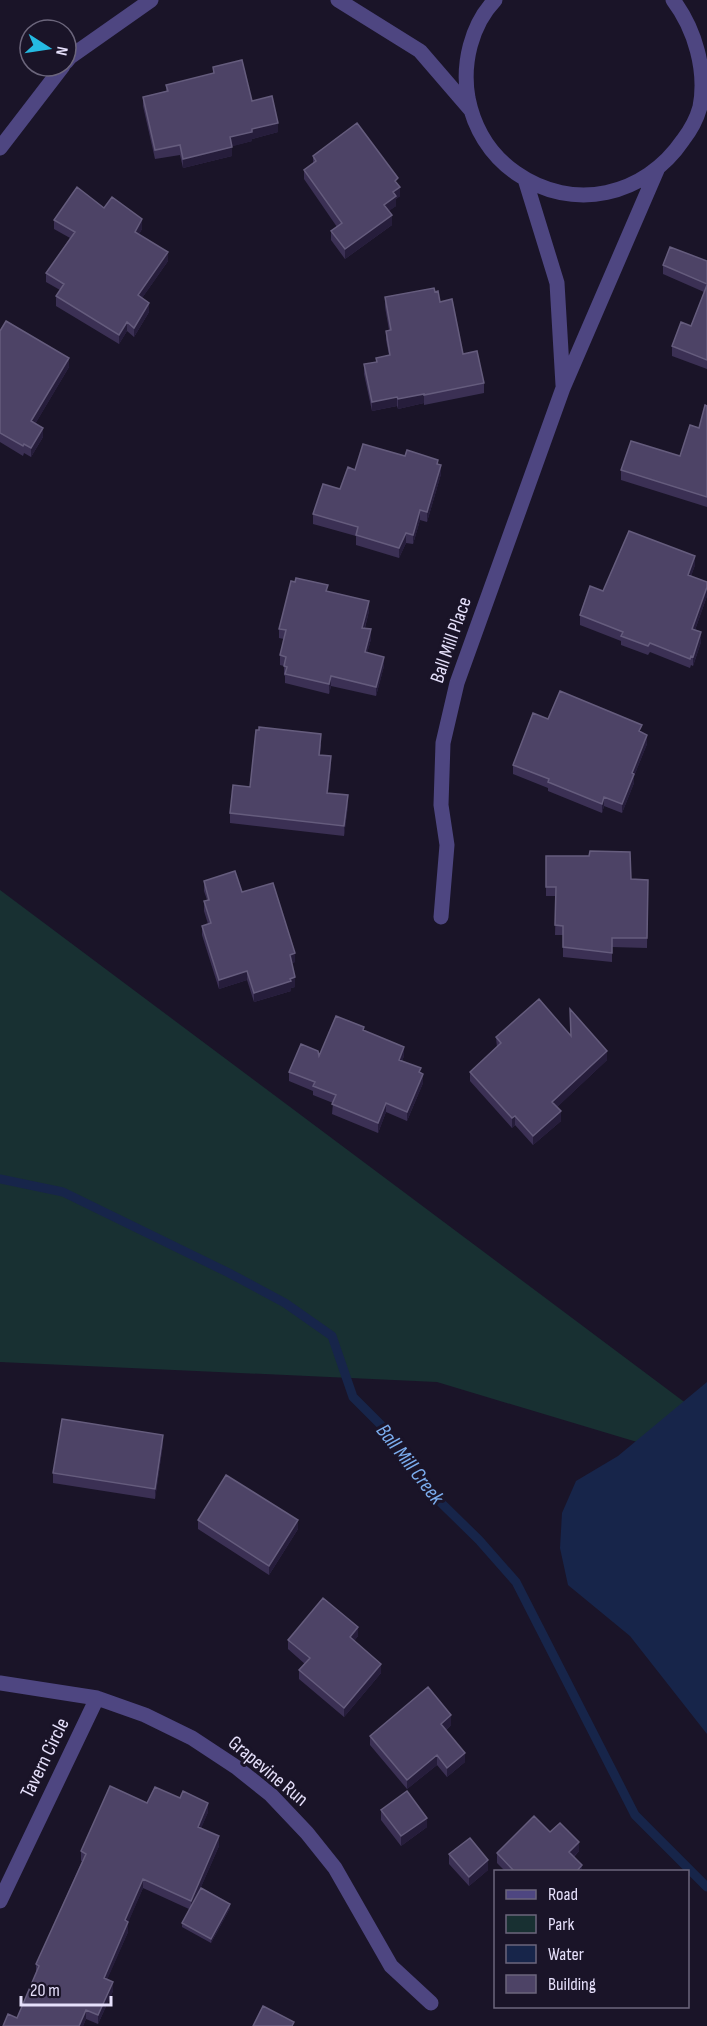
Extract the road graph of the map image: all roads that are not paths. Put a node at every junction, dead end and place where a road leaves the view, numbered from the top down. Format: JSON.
{"nodes":[{"id":1,"x":151,"y":0,"type":"edge"},
{"id":2,"x":338,"y":0,"type":"edge"},
{"id":3,"x":495,"y":0,"type":"edge"},
{"id":4,"x":674,"y":0,"type":"edge"},
{"id":5,"x":78,"y":51,"type":"edge"},
{"id":6,"x":54,"y":78,"type":"edge"},
{"id":7,"x":704,"y":103,"type":"edge"},
{"id":8,"x":471,"y":110,"type":"junction"},
{"id":9,"x":0,"y":148,"type":"edge"},
{"id":10,"x":657,"y":170,"type":"junction"},
{"id":11,"x":525,"y":179,"type":"junction"},
{"id":12,"x":563,"y":387,"type":"junction"},
{"id":13,"x":441,"y":917,"type":"dead end"},
{"id":14,"x":0,"y":1683,"type":"edge"},
{"id":15,"x":97,"y":1698,"type":"junction"},
{"id":16,"x":0,"y":1901,"type":"edge"},
{"id":17,"x":431,"y":2003,"type":"dead end"}],
"edges":[{"from":1,"to":5,"type":"street"},
{"from":2,"to":8,"type":"street"},
{"from":3,"to":8,"type":"street"},
{"from":4,"to":7,"type":"street"},
{"from":6,"to":9,"type":"street"},
{"from":7,"to":10,"type":"street"},
{"from":8,"to":11,"type":"street"},
{"from":10,"to":11,"type":"street"},
{"from":10,"to":12,"type":"street","name":"Ball Mill Place"},
{"from":11,"to":12,"type":"street","name":"Ball Mill Place"},
{"from":12,"to":13,"type":"street","name":"Ball Mill Place"},
{"from":14,"to":15,"type":"street","name":"Grapevine Run"},
{"from":15,"to":16,"type":"street","name":"Tavern Circle"},
{"from":15,"to":17,"type":"street","name":"Grapevine Run"}]}
